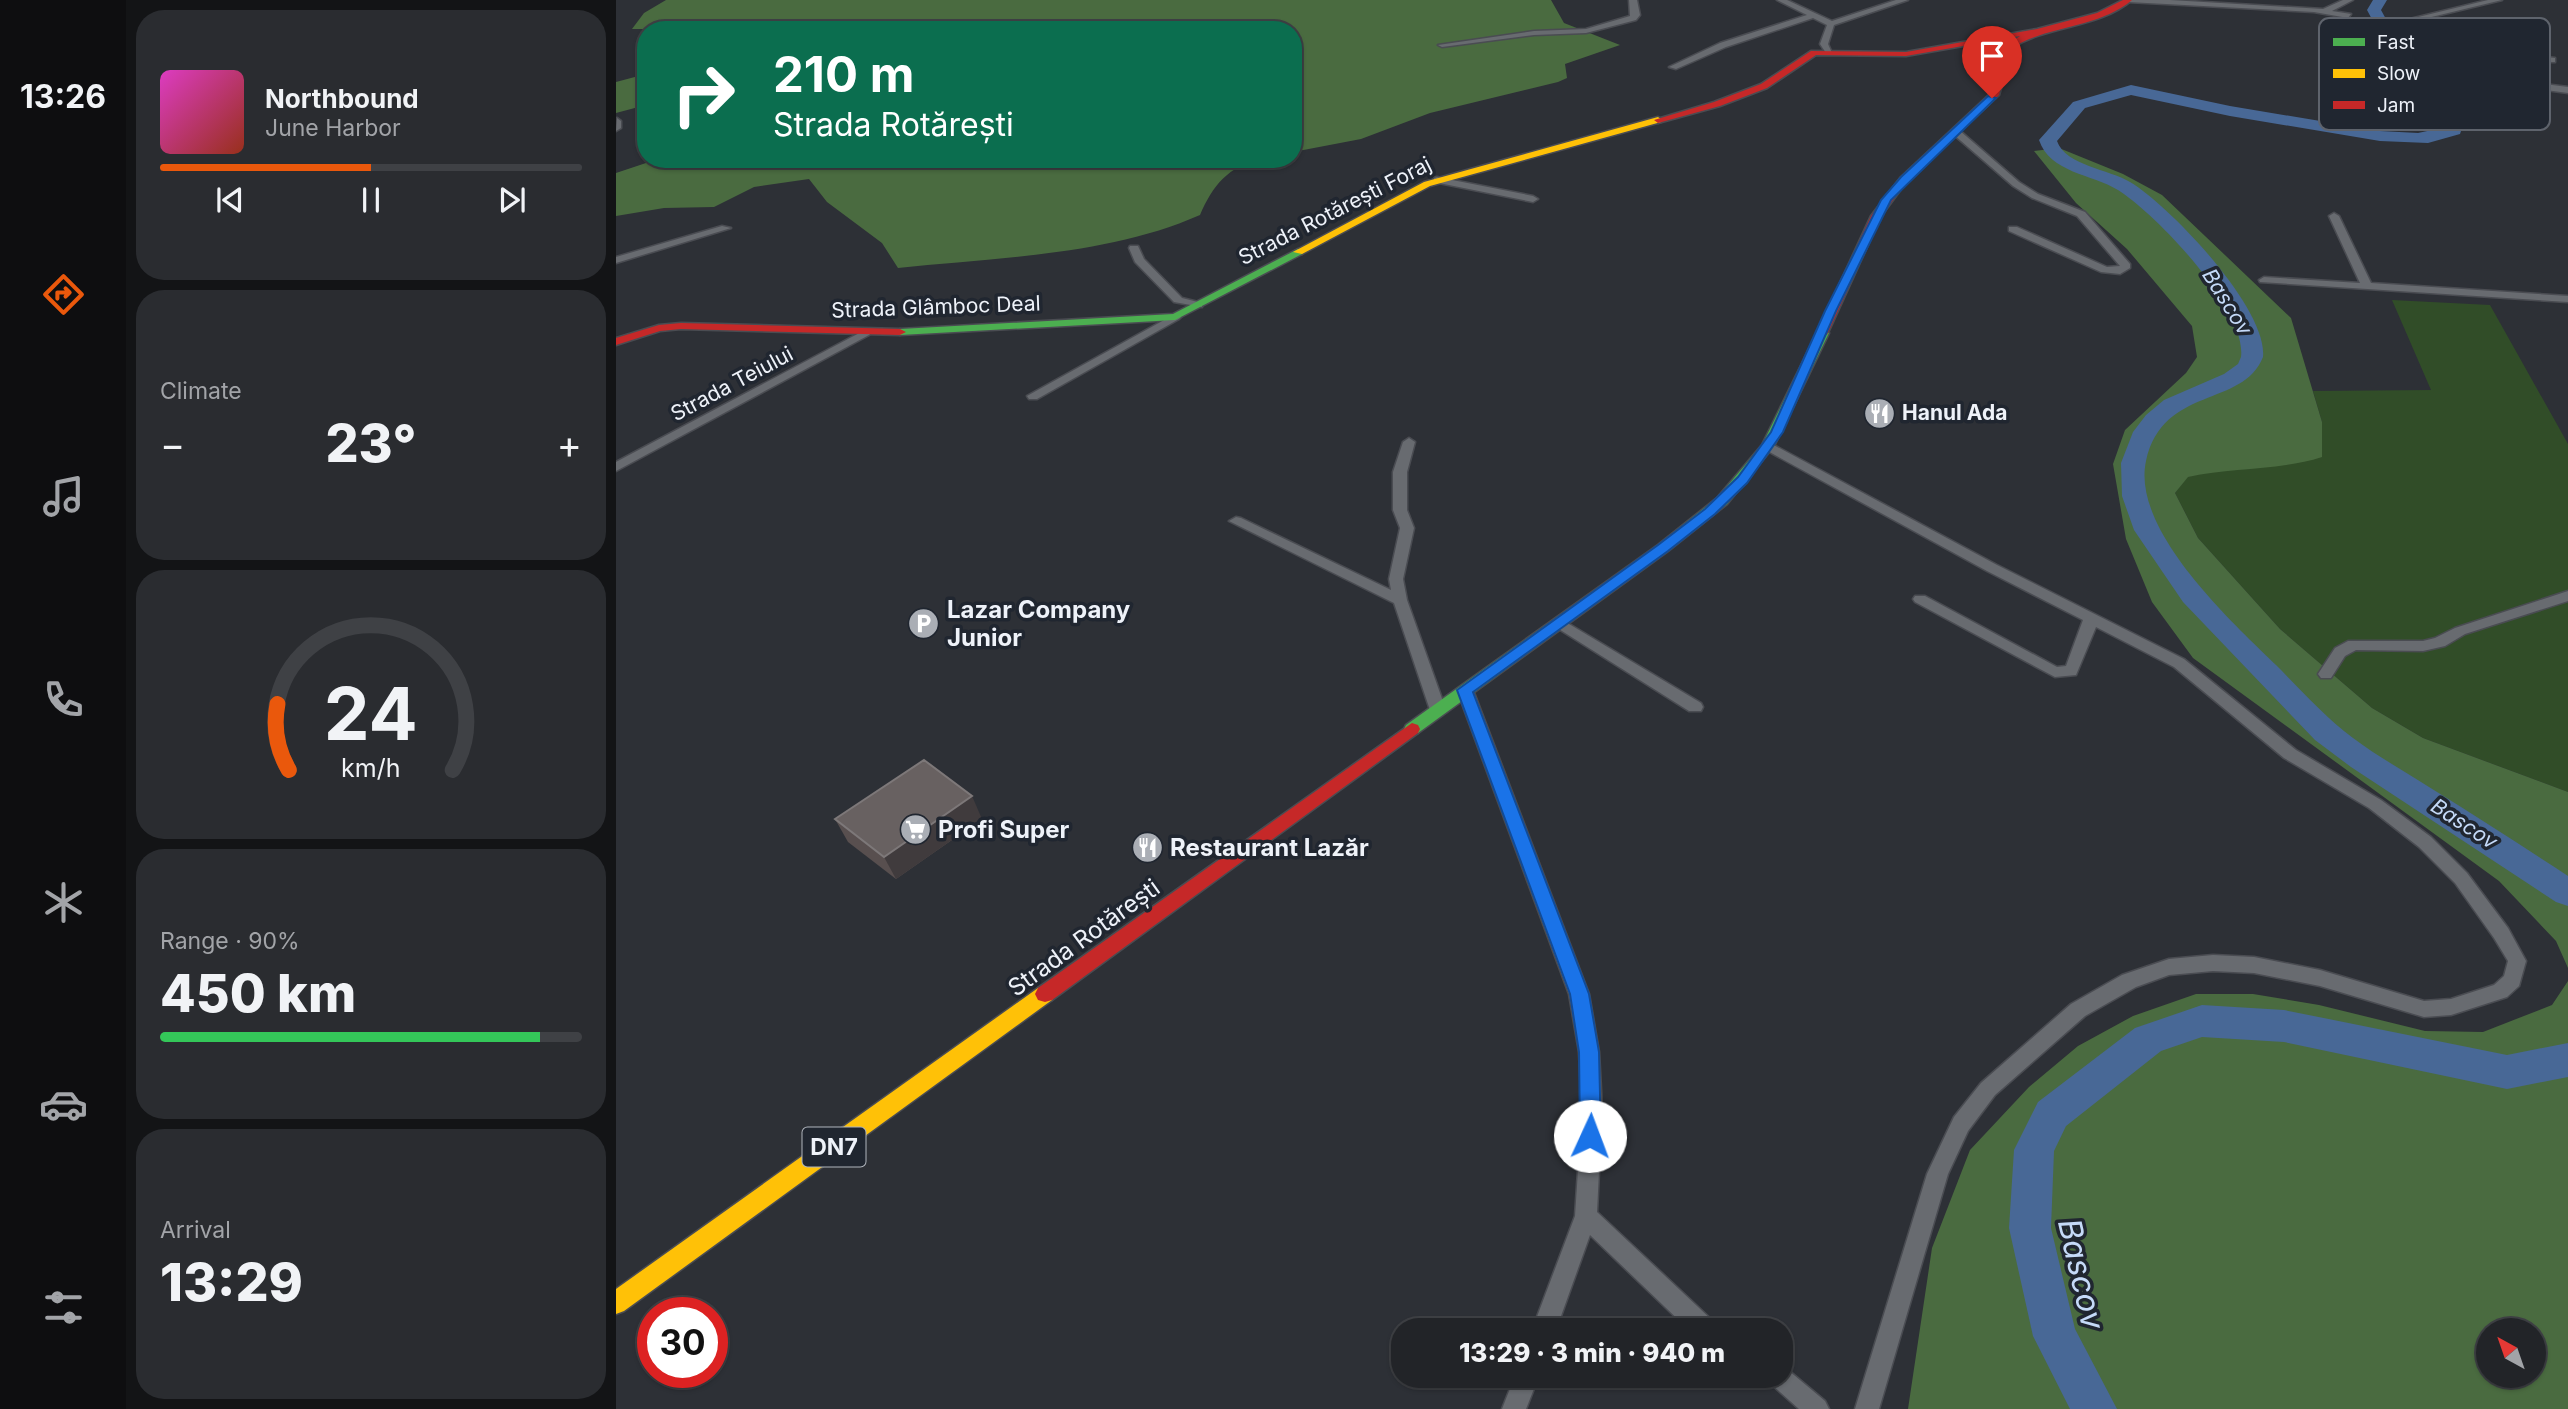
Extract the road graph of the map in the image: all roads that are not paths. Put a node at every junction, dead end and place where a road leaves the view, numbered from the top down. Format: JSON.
{"nodes":[{"id":1,"x":1633,"y":0,"type":"edge"},
{"id":2,"x":1781,"y":0,"type":"edge"},
{"id":3,"x":1904,"y":0,"type":"edge"},
{"id":4,"x":2128,"y":0,"type":"edge"},
{"id":5,"x":2348,"y":0,"type":"edge"},
{"id":6,"x":2498,"y":0,"type":"edge"},
{"id":7,"x":2325,"y":11,"type":"junction"},
{"id":8,"x":1815,"y":15,"type":"junction"},
{"id":9,"x":2348,"y":16,"type":"dead end"},
{"id":10,"x":2418,"y":18,"type":"edge"},
{"id":11,"x":1831,"y":23,"type":"junction"},
{"id":12,"x":2004,"y":42,"type":"junction"},
{"id":13,"x":1442,"y":45,"type":"dead end"},
{"id":14,"x":1829,"y":51,"type":"junction"},
{"id":15,"x":1674,"y":66,"type":"dead end"},
{"id":16,"x":2550,"y":88,"type":"edge"},
{"id":17,"x":2568,"y":90,"type":"edge"},
{"id":18,"x":617,"y":121,"type":"edge"},
{"id":19,"x":616,"y":128,"type":"edge"},
{"id":20,"x":1956,"y":132,"type":"junction"},
{"id":21,"x":1437,"y":180,"type":"junction"},
{"id":22,"x":1533,"y":199,"type":"dead end"},
{"id":23,"x":2334,"y":216,"type":"dead end"},
{"id":24,"x":726,"y":228,"type":"dead end"},
{"id":25,"x":2013,"y":229,"type":"dead end"},
{"id":26,"x":1134,"y":248,"type":"dead end"},
{"id":27,"x":616,"y":260,"type":"edge"},
{"id":28,"x":2264,"y":280,"type":"dead end"},
{"id":29,"x":2366,"y":285,"type":"junction"},
{"id":30,"x":2568,"y":299,"type":"edge"},
{"id":31,"x":1198,"y":305,"type":"junction"},
{"id":32,"x":1175,"y":317,"type":"junction"},
{"id":33,"x":865,"y":333,"type":"junction"},
{"id":34,"x":616,"y":342,"type":"edge"},
{"id":35,"x":1033,"y":396,"type":"dead end"},
{"id":36,"x":1409,"y":442,"type":"dead end"},
{"id":37,"x":1768,"y":446,"type":"junction"},
{"id":38,"x":616,"y":467,"type":"edge"},
{"id":39,"x":1236,"y":521,"type":"dead end"},
{"id":40,"x":2568,"y":596,"type":"edge"},
{"id":41,"x":1920,"y":599,"type":"dead end"},
{"id":42,"x":1400,"y":600,"type":"junction"},
{"id":43,"x":2091,"y":619,"type":"junction"},
{"id":44,"x":1559,"y":623,"type":"junction"},
{"id":45,"x":2326,"y":674,"type":"dead end"},
{"id":46,"x":1465,"y":690,"type":"junction"},
{"id":47,"x":1695,"y":707,"type":"dead end"},
{"id":48,"x":1438,"y":710,"type":"junction"},
{"id":49,"x":1586,"y":1216,"type":"junction"},
{"id":50,"x":616,"y":1303,"type":"edge"},
{"id":51,"x":1548,"y":1318,"type":"edge"},
{"id":52,"x":1693,"y":1318,"type":"edge"},
{"id":53,"x":1522,"y":1388,"type":"edge"},
{"id":54,"x":1793,"y":1388,"type":"edge"},
{"id":55,"x":1514,"y":1409,"type":"edge"},
{"id":56,"x":1817,"y":1409,"type":"edge"},
{"id":57,"x":1867,"y":1409,"type":"edge"}],
"edges":[{"from":1,"to":13,"type":"street"},
{"from":2,"to":8,"type":"street"},
{"from":3,"to":11,"type":"street"},
{"from":4,"to":7,"type":"street"},
{"from":4,"to":12,"type":"main road"},
{"from":5,"to":7,"type":"street"},
{"from":6,"to":10,"type":"street"},
{"from":7,"to":9,"type":"street"},
{"from":8,"to":11,"type":"street"},
{"from":8,"to":15,"type":"street"},
{"from":11,"to":14,"type":"street"},
{"from":12,"to":14,"type":"main road","name":"Strada Rotărești Foraj"},
{"from":12,"to":20,"type":"main road","number":"DN7"},
{"from":14,"to":21,"type":"main road","name":"Strada Rotărești Foraj"},
{"from":16,"to":17,"type":"street"},
{"from":18,"to":19,"type":"street"},
{"from":20,"to":25,"type":"street"},
{"from":20,"to":37,"type":"main road","name":"Strada Rotărești","number":"DN7"},
{"from":21,"to":22,"type":"street"},
{"from":21,"to":31,"type":"main road","name":"Strada Rotărești Foraj"},
{"from":23,"to":29,"type":"street"},
{"from":24,"to":27,"type":"street"},
{"from":26,"to":31,"type":"street"},
{"from":28,"to":29,"type":"street"},
{"from":29,"to":30,"type":"street"},
{"from":31,"to":32,"type":"main road","name":"Strada Rotărești Foraj"},
{"from":32,"to":33,"type":"main road","name":"Strada Glâmboc Deal"},
{"from":32,"to":35,"type":"street","name":"Strada Rotărești Foraj"},
{"from":33,"to":34,"type":"main road","name":"Strada Glâmboc Deal"},
{"from":33,"to":38,"type":"street","name":"Strada Teiului"},
{"from":36,"to":42,"type":"street"},
{"from":37,"to":43,"type":"street"},
{"from":37,"to":44,"type":"main road","name":"Strada Rotărești","number":"DN7"},
{"from":39,"to":42,"type":"street"},
{"from":40,"to":45,"type":"street"},
{"from":41,"to":43,"type":"street"},
{"from":42,"to":48,"type":"street"},
{"from":43,"to":57,"type":"street"},
{"from":44,"to":46,"type":"main road","name":"Strada Rotărești","number":"DN7"},
{"from":44,"to":47,"type":"street"},
{"from":46,"to":48,"type":"main road","name":"Strada Rotărești","number":"DN7"},
{"from":46,"to":49,"type":"street"},
{"from":48,"to":50,"type":"main road","name":"Strada Rotărești","number":"DN7"},
{"from":49,"to":51,"type":"street"},
{"from":49,"to":52,"type":"street"},
{"from":53,"to":55,"type":"street"},
{"from":54,"to":56,"type":"street"}]}
